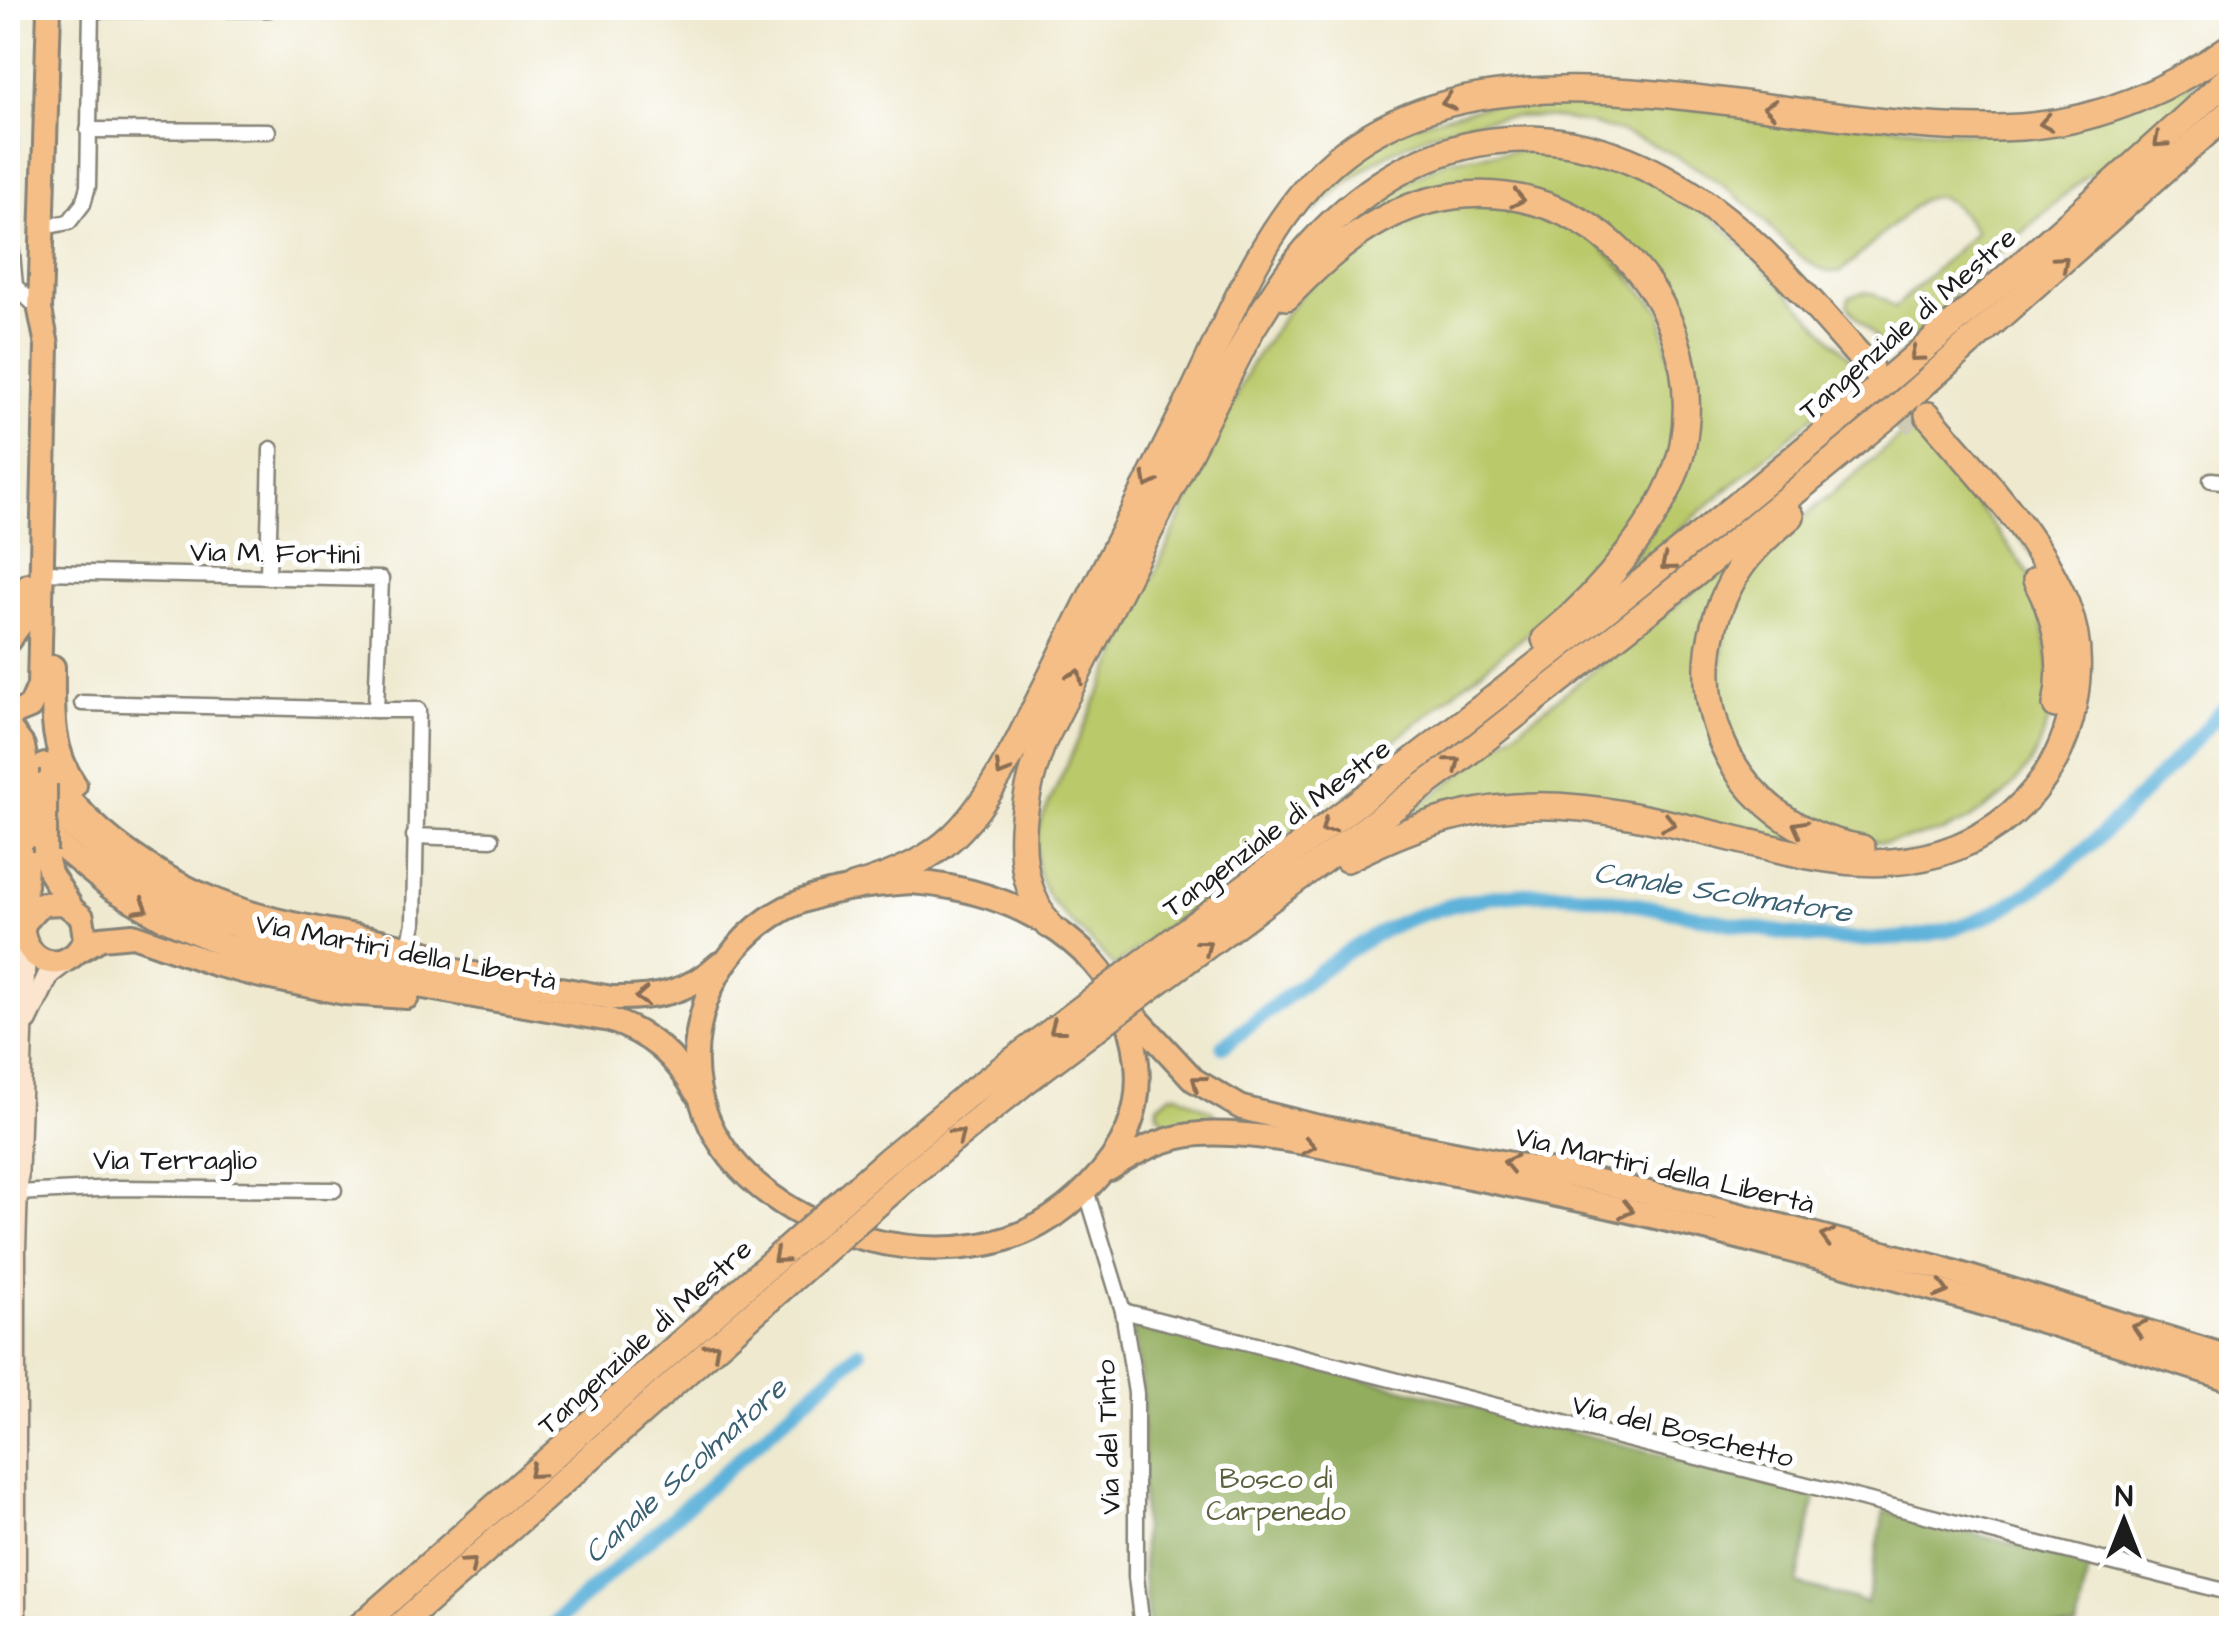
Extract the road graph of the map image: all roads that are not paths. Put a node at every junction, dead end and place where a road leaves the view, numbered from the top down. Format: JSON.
{"nodes":[{"id":1,"x":50,"y":8,"type":"edge"},
{"id":2,"x":91,"y":9,"type":"edge"},
{"id":3,"x":269,"y":9,"type":"edge"},
{"id":4,"x":2232,"y":46,"type":"edge"},
{"id":5,"x":2232,"y":75,"type":"edge"},
{"id":6,"x":2232,"y":110,"type":"edge"},
{"id":7,"x":88,"y":130,"type":"junction"},
{"id":8,"x":268,"y":131,"type":"dead end"},
{"id":9,"x":8,"y":211,"type":"edge"},
{"id":10,"x":44,"y":227,"type":"junction"},
{"id":11,"x":42,"y":284,"type":"junction"},
{"id":12,"x":11,"y":286,"type":"edge"},
{"id":13,"x":41,"y":319,"type":"junction"},
{"id":14,"x":1225,"y":376,"type":"junction"},
{"id":15,"x":1192,"y":393,"type":"junction"},
{"id":16,"x":1891,"y":413,"type":"junction"},
{"id":17,"x":271,"y":449,"type":"dead end"},
{"id":18,"x":2210,"y":480,"type":"dead end"},
{"id":19,"x":2232,"y":482,"type":"edge"},
{"id":20,"x":42,"y":572,"type":"junction"},
{"id":21,"x":268,"y":577,"type":"junction"},
{"id":22,"x":8,"y":641,"type":"edge"},
{"id":23,"x":8,"y":654,"type":"edge"},
{"id":24,"x":38,"y":686,"type":"junction"},
{"id":25,"x":82,"y":703,"type":"dead end"},
{"id":26,"x":376,"y":710,"type":"junction"},
{"id":27,"x":8,"y":716,"type":"edge"},
{"id":28,"x":8,"y":726,"type":"edge"},
{"id":29,"x":33,"y":779,"type":"edge"},
{"id":30,"x":1372,"y":794,"type":"junction"},
{"id":31,"x":8,"y":803,"type":"edge"},
{"id":32,"x":24,"y":831,"type":"edge"},
{"id":33,"x":414,"y":836,"type":"junction"},
{"id":34,"x":491,"y":839,"type":"dead end"},
{"id":35,"x":45,"y":856,"type":"junction"},
{"id":36,"x":166,"y":875,"type":"junction"},
{"id":37,"x":854,"y":887,"type":"junction"},
{"id":38,"x":1263,"y":903,"type":"junction"},
{"id":39,"x":70,"y":905,"type":"junction"},
{"id":40,"x":1049,"y":925,"type":"junction"},
{"id":41,"x":25,"y":932,"type":"junction"},
{"id":42,"x":73,"y":956,"type":"junction"},
{"id":43,"x":414,"y":956,"type":"junction"},
{"id":44,"x":728,"y":956,"type":"junction"},
{"id":45,"x":1141,"y":979,"type":"junction"},
{"id":46,"x":1118,"y":996,"type":"junction"},
{"id":47,"x":535,"y":1007,"type":"junction"},
{"id":48,"x":24,"y":1031,"type":"junction"},
{"id":49,"x":12,"y":1081,"type":"edge"},
{"id":50,"x":703,"y":1104,"type":"junction"},
{"id":51,"x":1090,"y":1186,"type":"junction"},
{"id":52,"x":334,"y":1190,"type":"dead end"},
{"id":53,"x":17,"y":1193,"type":"junction"},
{"id":54,"x":11,"y":1249,"type":"edge"},
{"id":55,"x":1123,"y":1311,"type":"junction"},
{"id":56,"x":2232,"y":1358,"type":"edge"},
{"id":57,"x":12,"y":1360,"type":"edge"},
{"id":58,"x":2232,"y":1380,"type":"edge"},
{"id":59,"x":2232,"y":1593,"type":"edge"},
{"id":60,"x":15,"y":1628,"type":"edge"},
{"id":61,"x":358,"y":1628,"type":"edge"},
{"id":62,"x":397,"y":1628,"type":"edge"},
{"id":63,"x":1142,"y":1628,"type":"edge"}],
"edges":[{"from":1,"to":10,"type":"main road"},
{"from":2,"to":3,"type":"street"},
{"from":2,"to":7,"type":"street"},
{"from":4,"to":15,"type":"highway","one_way":true},
{"from":5,"to":30,"type":"highway","name":"Tangenziale di Mestre","one_way":true},
{"from":16,"to":6,"type":"highway","name":"Tangenziale di Mestre","one_way":true},
{"from":7,"to":8,"type":"street"},
{"from":7,"to":10,"type":"street"},
{"from":9,"to":12,"type":"street"},
{"from":10,"to":11,"type":"main road"},
{"from":11,"to":12,"type":"street"},
{"from":11,"to":13,"type":"main road"},
{"from":12,"to":13,"type":"street"},
{"from":13,"to":20,"type":"main road"},
{"from":13,"to":22,"type":"main road"},
{"from":14,"to":15,"type":"highway"},
{"from":14,"to":30,"type":"highway","one_way":true},
{"from":40,"to":14,"type":"highway","one_way":true},
{"from":15,"to":37,"type":"highway","one_way":true},
{"from":38,"to":16,"type":"highway","name":"Tangenziale di Mestre","one_way":true},
{"from":38,"to":16,"type":"highway","one_way":true},
{"from":17,"to":21,"type":"street"},
{"from":18,"to":19,"type":"street"},
{"from":20,"to":21,"type":"street","name":"Via M. Fortini"},
{"from":20,"to":24,"type":"main road"},
{"from":20,"to":36,"type":"main road"},
{"from":21,"to":26,"type":"street","name":"Via M. Fortini"},
{"from":23,"to":24,"type":"main road"},
{"from":24,"to":27,"type":"main road"},
{"from":24,"to":29,"type":"main road"},
{"from":25,"to":26,"type":"street"},
{"from":26,"to":33,"type":"street"},
{"from":28,"to":29,"type":"main road"},
{"from":29,"to":32,"type":"main road","bridge":true},
{"from":29,"to":35,"type":"main road","bridge":true},
{"from":29,"to":36,"type":"main road"},
{"from":29,"to":43,"type":"main road","name":"Via Martiri della Libertà"},
{"from":30,"to":45,"type":"highway","name":"Tangenziale di Mestre","one_way":true},
{"from":31,"to":32,"type":"main road","name":"Via Martiri della Libertà"},
{"from":32,"to":35,"type":"main road"},
{"from":32,"to":35,"type":"main road","name":"Via Martiri della Libertà"},
{"from":33,"to":34,"type":"street"},
{"from":33,"to":43,"type":"street"},
{"from":35,"to":39,"type":"main road"},
{"from":35,"to":41,"type":"main road"},
{"from":35,"to":47,"type":"main road","name":"Via Martiri della Libertà","one_way":true},
{"from":36,"to":43,"type":"main road"},
{"from":37,"to":40,"type":"main road","name":"Via Martiri della Libertà"},
{"from":37,"to":44,"type":"main road","name":"Via Martiri della Libertà"},
{"from":45,"to":38,"type":"highway","name":"Tangenziale di Mestre","one_way":true},
{"from":39,"to":41,"type":"main road"},
{"from":39,"to":42,"type":"main road"},
{"from":40,"to":46,"type":"main road","name":"Via Martiri della Libertà"},
{"from":41,"to":42,"type":"main road"},
{"from":41,"to":48,"type":"main road"},
{"from":42,"to":47,"type":"main road"},
{"from":42,"to":48,"type":"main road"},
{"from":44,"to":43,"type":"main road","name":"Via Martiri della Libertà","one_way":true},
{"from":44,"to":50,"type":"main road"},
{"from":45,"to":61,"type":"highway","name":"Tangenziale di Mestre","one_way":true,"bridge":true},
{"from":62,"to":45,"type":"highway","name":"Tangenziale di Mestre","one_way":true,"bridge":true},
{"from":46,"to":51,"type":"main road"},
{"from":56,"to":46,"type":"main road","name":"Via Martiri della Libertà","one_way":true},
{"from":47,"to":50,"type":"main road","name":"Via Martiri della Libertà"},
{"from":48,"to":49,"type":"main road"},
{"from":49,"to":53,"type":"main road"},
{"from":50,"to":51,"type":"main road","name":"Via Martiri della Libertà"},
{"from":51,"to":55,"type":"street","name":"Via del Tinto"},
{"from":51,"to":58,"type":"main road","name":"Via Martiri della Libertà","one_way":true},
{"from":52,"to":53,"type":"street","name":"Via Terraglio"},
{"from":53,"to":54,"type":"main road"},
{"from":54,"to":57,"type":"main road"},
{"from":55,"to":59,"type":"street","name":"Via del Boschetto"},
{"from":55,"to":63,"type":"street","name":"Via del Tinto"},
{"from":57,"to":60,"type":"main road"}]}
